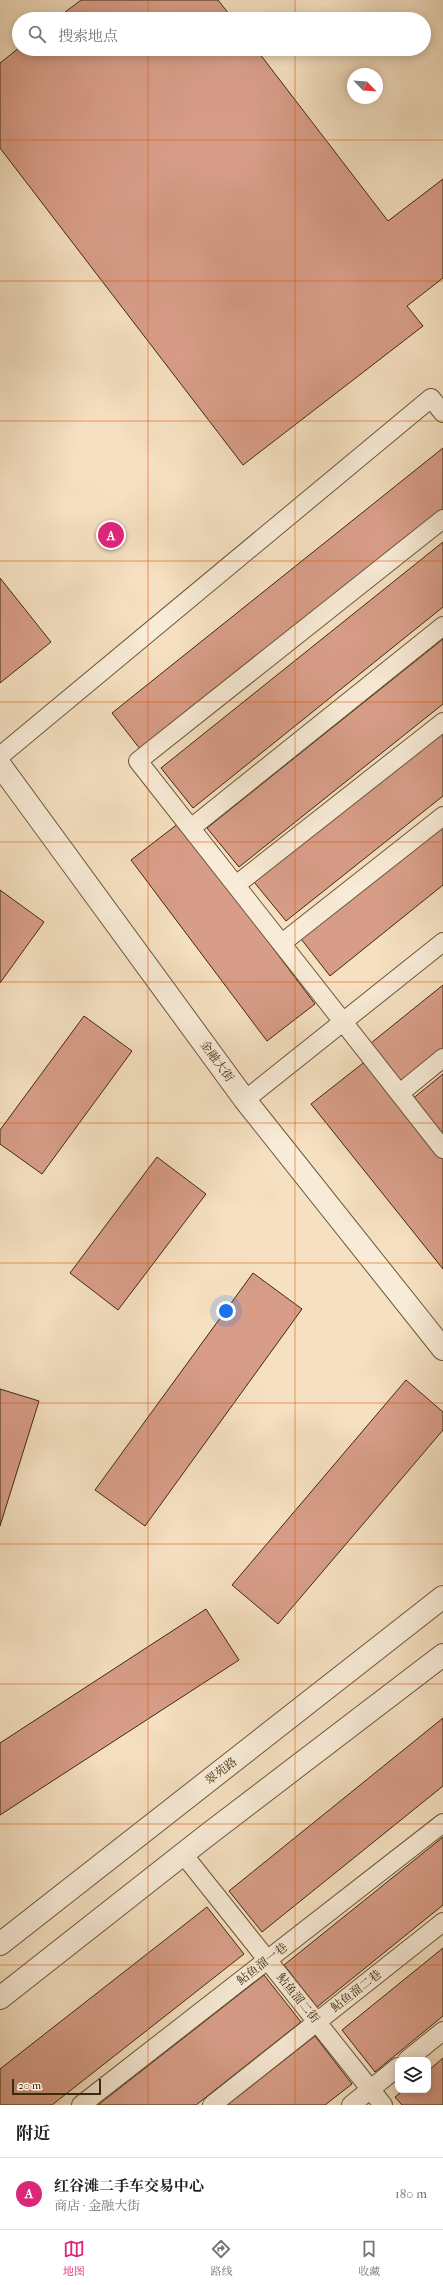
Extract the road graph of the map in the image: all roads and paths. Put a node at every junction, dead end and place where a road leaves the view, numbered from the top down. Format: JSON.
{"nodes":[{"id":1,"x":437,"y":394,"type":"edge"},
{"id":2,"x":443,"y":412,"type":"edge"},
{"id":3,"x":443,"y":519,"type":"edge"},
{"id":4,"x":443,"y":626,"type":"edge"},
{"id":5,"x":443,"y":722,"type":"edge"},
{"id":6,"x":0,"y":756,"type":"edge"},
{"id":7,"x":0,"y":766,"type":"edge"},
{"id":8,"x":443,"y":816,"type":"edge"},
{"id":9,"x":191,"y":828,"type":"junction"},
{"id":10,"x":236,"y":885,"type":"junction"},
{"id":11,"x":443,"y":942,"type":"edge"},
{"id":12,"x":282,"y":943,"type":"junction"},
{"id":13,"x":343,"y":1022,"type":"junction"},
{"id":14,"x":443,"y":1058,"type":"edge"},
{"id":15,"x":400,"y":1093,"type":"junction"},
{"id":16,"x":245,"y":1100,"type":"junction"},
{"id":17,"x":443,"y":1149,"type":"edge"},
{"id":18,"x":443,"y":1350,"type":"edge"},
{"id":19,"x":443,"y":1597,"type":"edge"},
{"id":20,"x":443,"y":1655,"type":"edge"},
{"id":21,"x":443,"y":1822,"type":"edge"},
{"id":22,"x":183,"y":1854,"type":"junction"},
{"id":23,"x":443,"y":1922,"type":"edge"},
{"id":24,"x":0,"y":1944,"type":"edge"},
{"id":25,"x":267,"y":1960,"type":"junction"},
{"id":26,"x":0,"y":1998,"type":"edge"},
{"id":27,"x":317,"y":2022,"type":"junction"},
{"id":28,"x":443,"y":2031,"type":"edge"},
{"id":29,"x":411,"y":2057,"type":"edge"},
{"id":30,"x":395,"y":2069,"type":"edge"},
{"id":31,"x":371,"y":2089,"type":"junction"},
{"id":32,"x":81,"y":2105,"type":"edge"},
{"id":33,"x":212,"y":2105,"type":"edge"},
{"id":34,"x":351,"y":2105,"type":"edge"},
{"id":35,"x":383,"y":2105,"type":"edge"}],
"edges":[{"from":1,"to":2,"type":"lane"},
{"from":1,"to":6,"type":"lane"},
{"from":3,"to":9,"type":"lane"},
{"from":4,"to":9,"type":"lane"},
{"from":5,"to":10,"type":"lane"},
{"from":7,"to":16,"type":"street","name":"金融大街"},
{"from":8,"to":12,"type":"lane"},
{"from":9,"to":10,"type":"lane"},
{"from":10,"to":12,"type":"lane"},
{"from":11,"to":13,"type":"lane"},
{"from":12,"to":13,"type":"lane"},
{"from":13,"to":15,"type":"lane"},
{"from":13,"to":16,"type":"lane"},
{"from":14,"to":15,"type":"lane"},
{"from":15,"to":17,"type":"lane"},
{"from":16,"to":18,"type":"street","name":"金融大街"},
{"from":19,"to":24,"type":"street","name":"翠苑路"},
{"from":20,"to":22,"type":"street"},
{"from":21,"to":25,"type":"lane","name":"鲇鱼溜一巷"},
{"from":22,"to":25,"type":"lane","name":"鲇鱼溜二街"},
{"from":22,"to":26,"type":"street"},
{"from":23,"to":27,"type":"lane","name":"鲇鱼溜二巷"},
{"from":25,"to":27,"type":"lane","name":"鲇鱼溜二街"},
{"from":25,"to":32,"type":"lane","name":"鲇鱼溜一巷"},
{"from":27,"to":31,"type":"lane","name":"鲇鱼溜二街"},
{"from":27,"to":33,"type":"lane","name":"鲇鱼溜二巷"},
{"from":28,"to":29,"type":"lane"},
{"from":30,"to":31,"type":"lane"},
{"from":31,"to":34,"type":"lane"},
{"from":31,"to":35,"type":"lane","name":"鲇鱼溜二街"}]}
